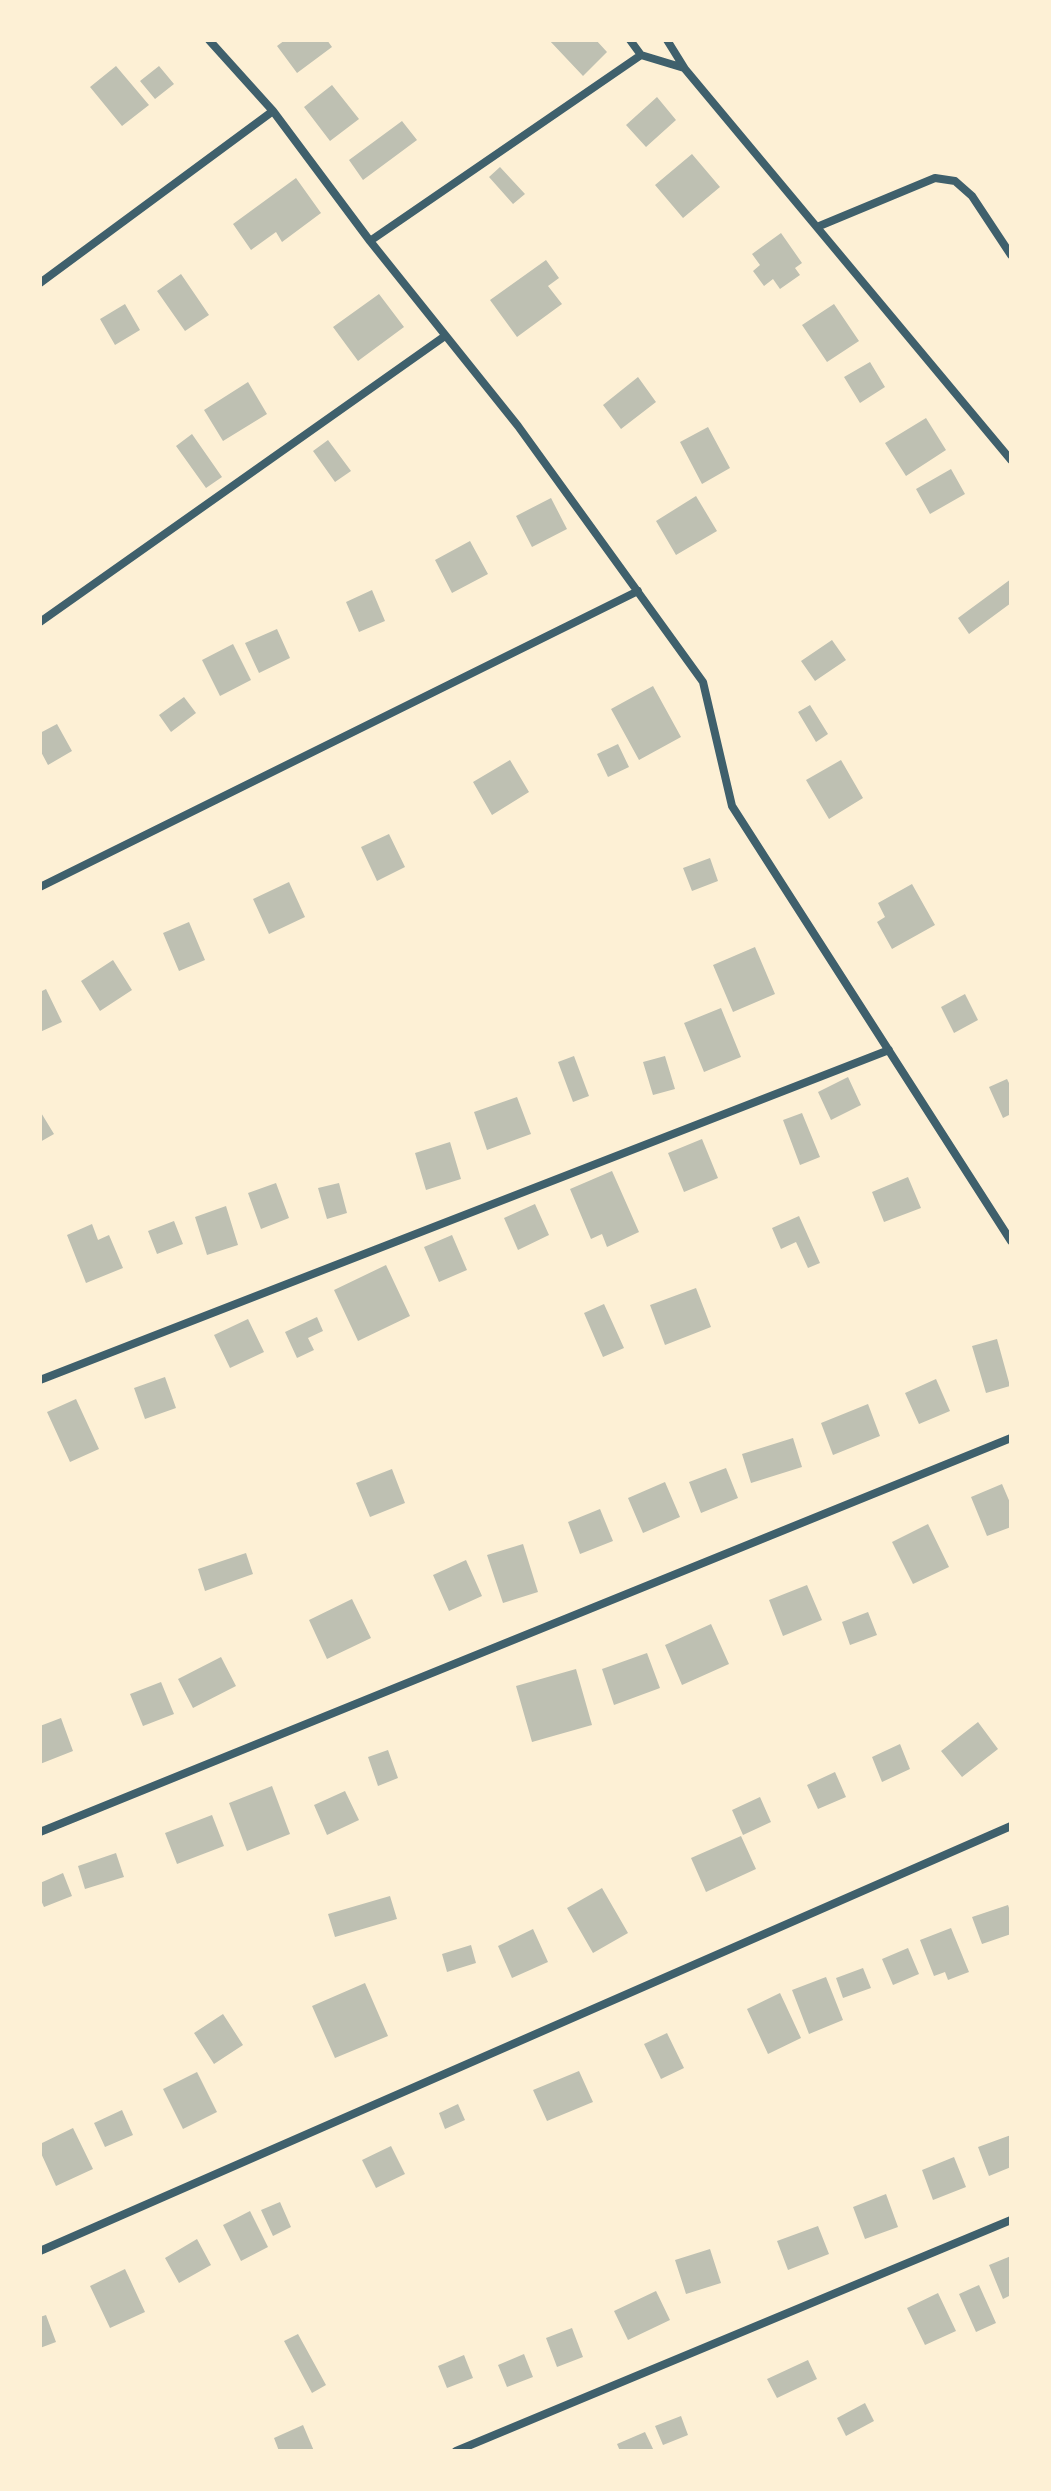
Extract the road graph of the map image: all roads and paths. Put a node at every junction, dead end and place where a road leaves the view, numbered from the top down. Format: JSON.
{"nodes":[{"id":1,"x":209,"y":40,"type":"edge"},
{"id":2,"x":630,"y":40,"type":"edge"},
{"id":3,"x":667,"y":40,"type":"edge"},
{"id":4,"x":641,"y":55,"type":"junction"},
{"id":5,"x":685,"y":69,"type":"junction"},
{"id":6,"x":273,"y":111,"type":"junction"},
{"id":7,"x":817,"y":227,"type":"junction"},
{"id":8,"x":370,"y":241,"type":"junction"},
{"id":9,"x":1011,"y":255,"type":"edge"},
{"id":10,"x":40,"y":283,"type":"edge"},
{"id":11,"x":445,"y":336,"type":"junction"},
{"id":12,"x":1011,"y":460,"type":"edge"},
{"id":13,"x":638,"y":591,"type":"junction"},
{"id":14,"x":40,"y":622,"type":"edge"},
{"id":15,"x":40,"y":887,"type":"edge"},
{"id":16,"x":889,"y":1050,"type":"junction"},
{"id":17,"x":1011,"y":1241,"type":"edge"},
{"id":18,"x":40,"y":1380,"type":"edge"},
{"id":19,"x":1011,"y":1438,"type":"edge"},
{"id":20,"x":1011,"y":1826,"type":"edge"},
{"id":21,"x":40,"y":1832,"type":"edge"},
{"id":22,"x":1011,"y":2220,"type":"edge"},
{"id":23,"x":40,"y":2251,"type":"edge"},
{"id":24,"x":456,"y":2451,"type":"edge"}],
"edges":[{"from":1,"to":6,"type":"street"},
{"from":2,"to":4,"type":"street"},
{"from":3,"to":5,"type":"street"},
{"from":4,"to":5,"type":"street"},
{"from":4,"to":8,"type":"street"},
{"from":5,"to":7,"type":"street"},
{"from":6,"to":8,"type":"street"},
{"from":6,"to":10,"type":"street"},
{"from":7,"to":9,"type":"street"},
{"from":7,"to":12,"type":"street"},
{"from":8,"to":11,"type":"street"},
{"from":11,"to":13,"type":"street"},
{"from":11,"to":14,"type":"street"},
{"from":13,"to":15,"type":"street"},
{"from":13,"to":16,"type":"street"},
{"from":16,"to":17,"type":"street"},
{"from":16,"to":18,"type":"street"},
{"from":19,"to":21,"type":"street"},
{"from":20,"to":23,"type":"street"},
{"from":22,"to":24,"type":"street"}]}
